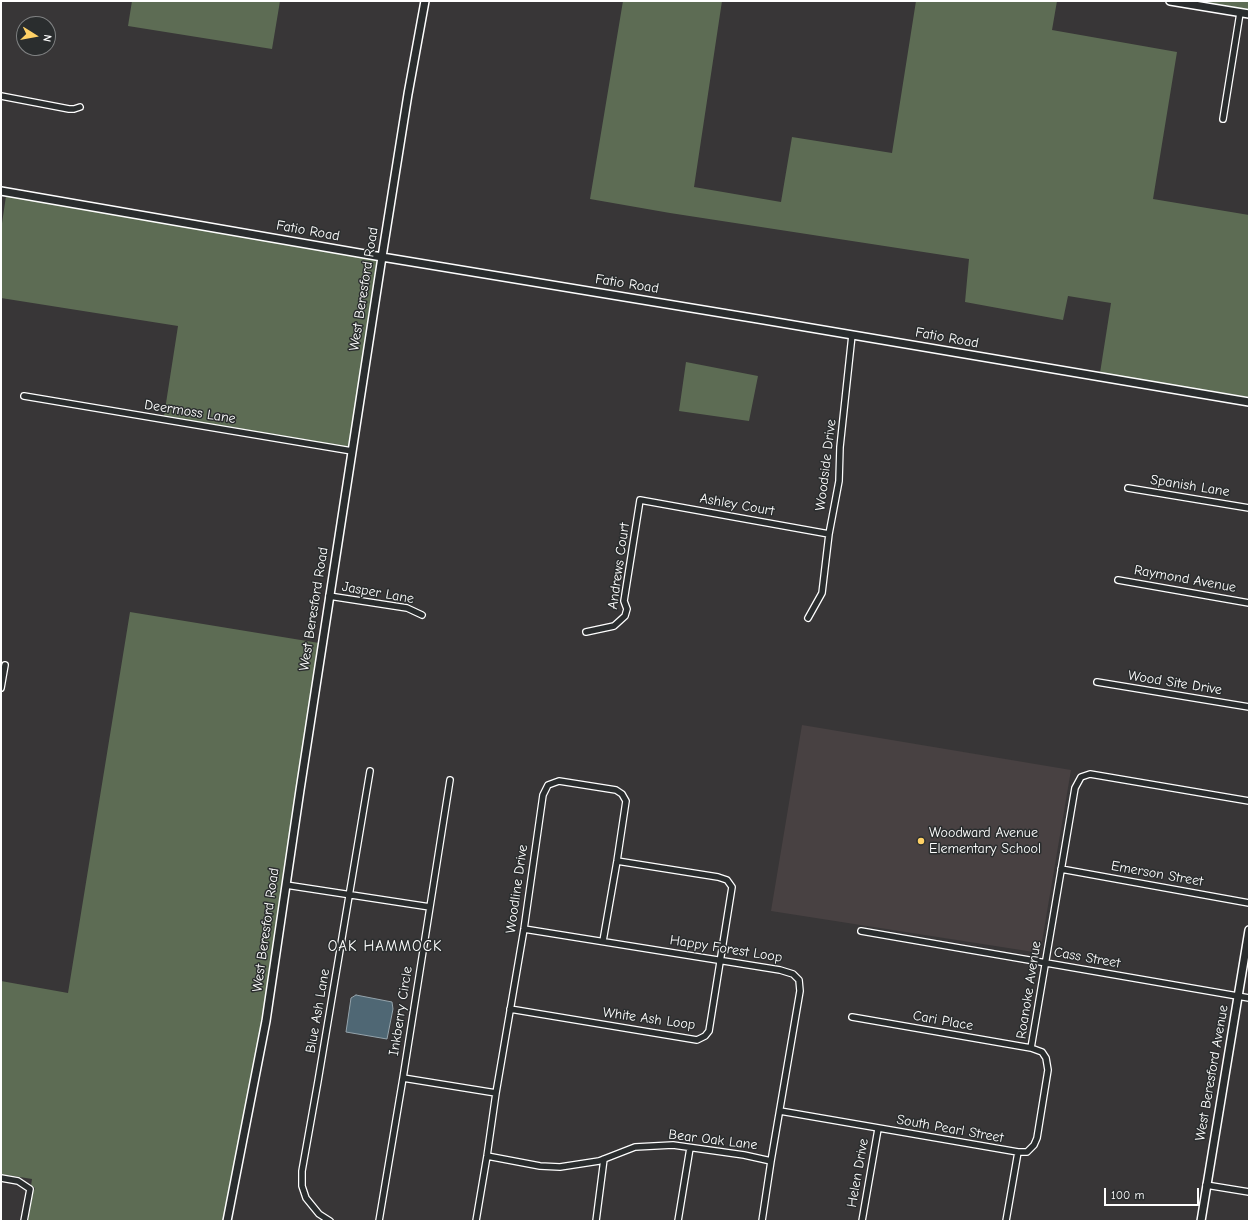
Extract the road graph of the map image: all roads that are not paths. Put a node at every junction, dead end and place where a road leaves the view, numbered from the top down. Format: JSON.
{"nodes":[{"id":1,"x":425,"y":1,"type":"edge"},
{"id":2,"x":1170,"y":1,"type":"edge"},
{"id":3,"x":1240,"y":13,"type":"junction"},
{"id":4,"x":1249,"y":14,"type":"edge"},
{"id":5,"x":1,"y":96,"type":"edge"},
{"id":6,"x":80,"y":107,"type":"dead end"},
{"id":7,"x":1223,"y":119,"type":"dead end"},
{"id":8,"x":1,"y":191,"type":"edge"},
{"id":9,"x":382,"y":257,"type":"junction"},
{"id":10,"x":852,"y":335,"type":"junction"},
{"id":11,"x":24,"y":396,"type":"dead end"},
{"id":12,"x":1249,"y":402,"type":"edge"},
{"id":13,"x":352,"y":451,"type":"junction"},
{"id":14,"x":1128,"y":488,"type":"dead end"},
{"id":15,"x":640,"y":500,"type":"joint"},
{"id":16,"x":1249,"y":508,"type":"edge"},
{"id":17,"x":829,"y":534,"type":"junction"},
{"id":18,"x":1118,"y":580,"type":"dead end"},
{"id":19,"x":329,"y":596,"type":"junction"},
{"id":20,"x":1249,"y":603,"type":"edge"},
{"id":21,"x":422,"y":615,"type":"dead end"},
{"id":22,"x":808,"y":618,"type":"dead end"},
{"id":23,"x":586,"y":632,"type":"dead end"},
{"id":24,"x":5,"y":665,"type":"dead end"},
{"id":25,"x":1097,"y":682,"type":"dead end"},
{"id":26,"x":1,"y":688,"type":"edge"},
{"id":27,"x":1249,"y":707,"type":"edge"},
{"id":28,"x":370,"y":771,"type":"dead end"},
{"id":29,"x":450,"y":780,"type":"dead end"},
{"id":30,"x":1249,"y":801,"type":"edge"},
{"id":31,"x":617,"y":861,"type":"junction"},
{"id":32,"x":1061,"y":869,"type":"junction"},
{"id":33,"x":286,"y":885,"type":"junction"},
{"id":34,"x":349,"y":894,"type":"junction"},
{"id":35,"x":1249,"y":902,"type":"edge"},
{"id":36,"x":430,"y":908,"type":"junction"},
{"id":37,"x":524,"y":929,"type":"junction"},
{"id":38,"x":1249,"y":930,"type":"edge"},
{"id":39,"x":861,"y":931,"type":"dead end"},
{"id":40,"x":603,"y":941,"type":"junction"},
{"id":41,"x":720,"y":961,"type":"junction"},
{"id":42,"x":1046,"y":963,"type":"junction"},
{"id":43,"x":1238,"y":996,"type":"junction"},
{"id":44,"x":1249,"y":998,"type":"edge"},
{"id":45,"x":510,"y":1009,"type":"junction"},
{"id":46,"x":852,"y":1017,"type":"dead end"},
{"id":47,"x":1031,"y":1048,"type":"junction"},
{"id":48,"x":403,"y":1078,"type":"junction"},
{"id":49,"x":496,"y":1093,"type":"junction"},
{"id":50,"x":780,"y":1111,"type":"junction"},
{"id":51,"x":878,"y":1129,"type":"junction"},
{"id":52,"x":690,"y":1148,"type":"junction"},
{"id":53,"x":1018,"y":1152,"type":"junction"},
{"id":54,"x":488,"y":1156,"type":"junction"},
{"id":55,"x":604,"y":1159,"type":"junction"},
{"id":56,"x":771,"y":1160,"type":"junction"},
{"id":57,"x":1,"y":1178,"type":"edge"},
{"id":58,"x":1206,"y":1185,"type":"junction"},
{"id":59,"x":1249,"y":1192,"type":"edge"},
{"id":60,"x":24,"y":1221,"type":"edge"},
{"id":61,"x":226,"y":1221,"type":"edge"},
{"id":62,"x":330,"y":1221,"type":"edge"},
{"id":63,"x":378,"y":1221,"type":"edge"},
{"id":64,"x":476,"y":1221,"type":"edge"},
{"id":65,"x":596,"y":1221,"type":"edge"},
{"id":66,"x":678,"y":1221,"type":"edge"},
{"id":67,"x":762,"y":1221,"type":"edge"},
{"id":68,"x":862,"y":1221,"type":"edge"},
{"id":69,"x":1006,"y":1221,"type":"edge"},
{"id":70,"x":1201,"y":1221,"type":"edge"}],
"edges":[{"from":1,"to":9,"type":"street","name":"West Beresford Road"},
{"from":2,"to":3,"type":"street"},
{"from":3,"to":4,"type":"street"},
{"from":3,"to":7,"type":"street"},
{"from":5,"to":6,"type":"street"},
{"from":8,"to":9,"type":"street","name":"Fatio Road"},
{"from":9,"to":10,"type":"street","name":"Fatio Road"},
{"from":9,"to":13,"type":"street","name":"West Beresford Road"},
{"from":10,"to":12,"type":"street","name":"Fatio Road"},
{"from":10,"to":17,"type":"street","name":"Woodside Drive"},
{"from":11,"to":13,"type":"street","name":"Deermoss Lane"},
{"from":13,"to":19,"type":"street","name":"West Beresford Road"},
{"from":14,"to":16,"type":"street","name":"Spanish Lane"},
{"from":15,"to":17,"type":"street","name":"Ashley Court"},
{"from":15,"to":23,"type":"street","name":"Andrews Court"},
{"from":17,"to":22,"type":"street","name":"Woodside Drive"},
{"from":18,"to":20,"type":"street","name":"Raymond Avenue"},
{"from":19,"to":21,"type":"street","name":"Jasper Lane"},
{"from":19,"to":33,"type":"street","name":"West Beresford Road"},
{"from":24,"to":26,"type":"street"},
{"from":25,"to":27,"type":"street","name":"Wood Site Drive"},
{"from":28,"to":34,"type":"street","name":"Blue Ash Lane"},
{"from":29,"to":36,"type":"street","name":"Inkberry Circle"},
{"from":30,"to":32,"type":"street","name":"Roanoke Avenue"},
{"from":31,"to":37,"type":"street","name":"Woodline Drive"},
{"from":31,"to":40,"type":"street","name":"Woodline Drive"},
{"from":31,"to":41,"type":"street","name":"White Ash Loop"},
{"from":32,"to":35,"type":"street","name":"Emerson Street"},
{"from":32,"to":42,"type":"street","name":"Roanoke Avenue"},
{"from":33,"to":34,"type":"street"},
{"from":33,"to":61,"type":"street","name":"West Beresford Road"},
{"from":34,"to":36,"type":"street"},
{"from":34,"to":62,"type":"street","name":"Blue Ash Lane"},
{"from":36,"to":48,"type":"street","name":"Inkberry Circle"},
{"from":37,"to":40,"type":"street","name":"Happy Forest Loop"},
{"from":37,"to":45,"type":"street","name":"Woodline Drive"},
{"from":38,"to":43,"type":"street","name":"West Beresford Avenue"},
{"from":39,"to":42,"type":"street","name":"Cass Street"},
{"from":40,"to":41,"type":"street","name":"Happy Forest Loop"},
{"from":41,"to":45,"type":"street","name":"White Ash Loop"},
{"from":41,"to":50,"type":"street","name":"Happy Forest Loop"},
{"from":42,"to":43,"type":"street","name":"Cass Street"},
{"from":42,"to":47,"type":"street","name":"Roanoke Avenue"},
{"from":43,"to":44,"type":"street","name":"Cass Street"},
{"from":43,"to":58,"type":"street","name":"West Beresford Avenue"},
{"from":45,"to":49,"type":"street","name":"Woodline Drive"},
{"from":46,"to":47,"type":"street","name":"Cari Place"},
{"from":47,"to":53,"type":"street","name":"Roanoke Avenue"},
{"from":48,"to":49,"type":"street"},
{"from":48,"to":63,"type":"street","name":"Inkberry Circle"},
{"from":49,"to":54,"type":"street","name":"Woodline Drive"},
{"from":50,"to":51,"type":"street","name":"South Pearl Street"},
{"from":50,"to":56,"type":"street","name":"Happy Forest Loop"},
{"from":51,"to":53,"type":"street","name":"South Pearl Street"},
{"from":51,"to":68,"type":"street","name":"Helen Drive"},
{"from":52,"to":55,"type":"street","name":"Bear Oak Lane"},
{"from":52,"to":56,"type":"street","name":"Bear Oak Lane"},
{"from":52,"to":66,"type":"street"},
{"from":53,"to":69,"type":"street"},
{"from":54,"to":55,"type":"street","name":"Bear Oak Lane"},
{"from":54,"to":64,"type":"street","name":"Woodline Drive"},
{"from":55,"to":65,"type":"street"},
{"from":56,"to":67,"type":"street","name":"Happy Forest Loop"},
{"from":57,"to":60,"type":"street"},
{"from":58,"to":59,"type":"street"},
{"from":58,"to":70,"type":"street","name":"West Beresford Avenue"}]}
